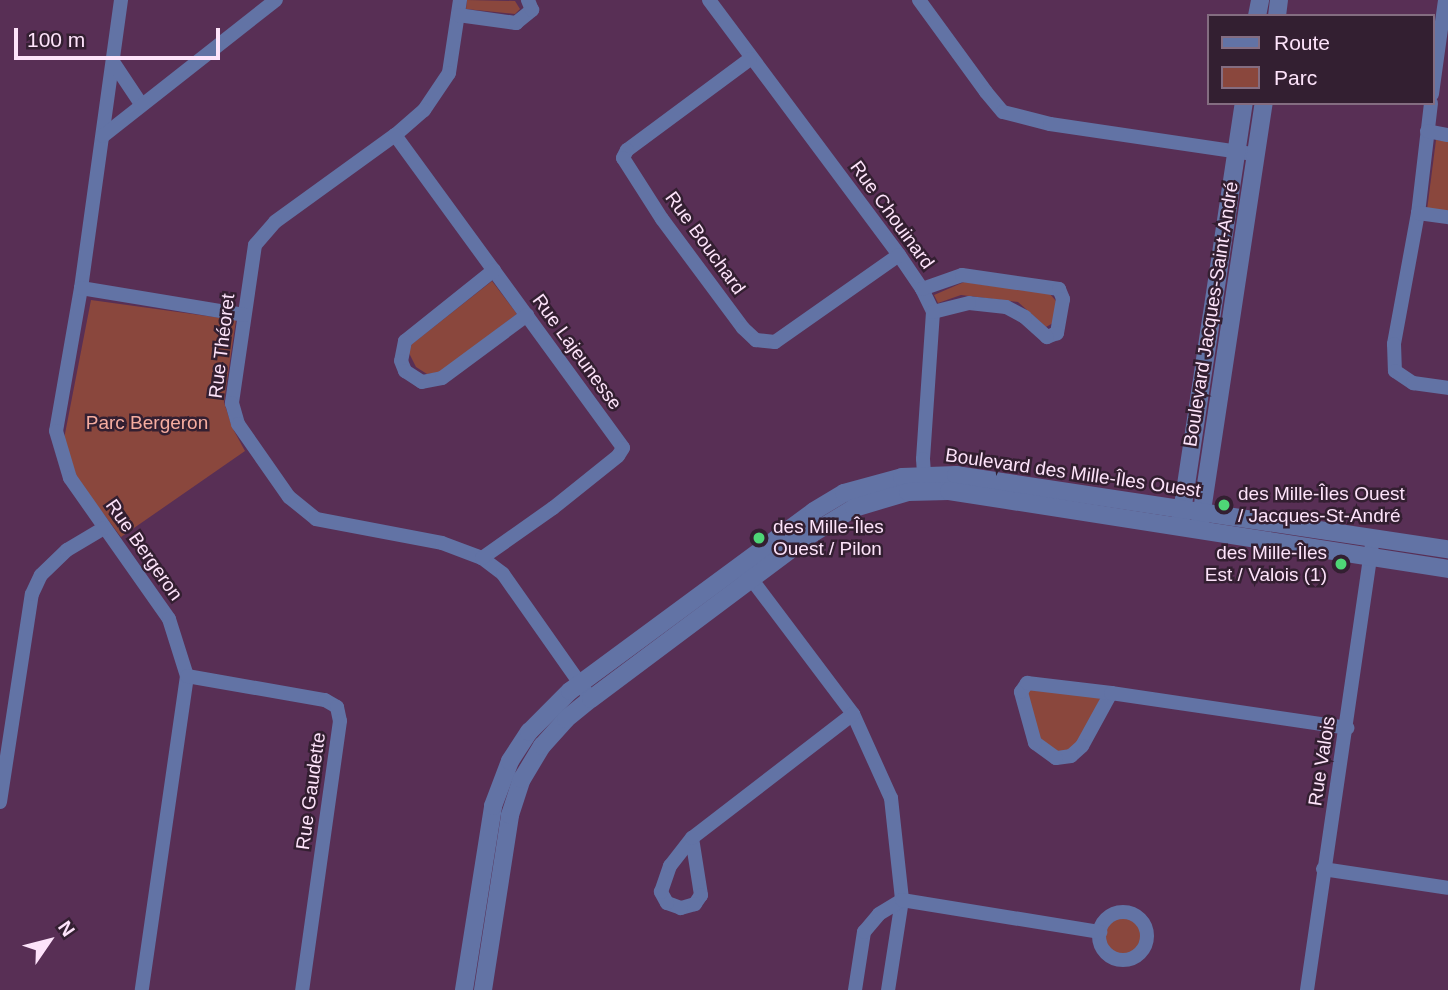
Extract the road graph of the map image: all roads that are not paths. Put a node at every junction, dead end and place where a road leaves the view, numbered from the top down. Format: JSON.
{"nodes":[{"id":1,"x":121,"y":0,"type":"edge"},
{"id":2,"x":276,"y":0,"type":"edge"},
{"id":3,"x":528,"y":0,"type":"edge"},
{"id":4,"x":709,"y":0,"type":"edge"},
{"id":5,"x":919,"y":0,"type":"edge"},
{"id":6,"x":1445,"y":0,"type":"edge"},
{"id":7,"x":459,"y":7,"type":"edge"},
{"id":8,"x":750,"y":59,"type":"junction"},
{"id":9,"x":113,"y":62,"type":"junction"},
{"id":10,"x":1434,"y":80,"type":"edge"},
{"id":11,"x":141,"y":104,"type":"junction"},
{"id":12,"x":1244,"y":105,"type":"edge"},
{"id":13,"x":1264,"y":105,"type":"edge"},
{"id":14,"x":1431,"y":105,"type":"edge"},
{"id":15,"x":1427,"y":131,"type":"junction"},
{"id":16,"x":395,"y":135,"type":"junction"},
{"id":17,"x":1448,"y":135,"type":"edge"},
{"id":18,"x":103,"y":136,"type":"junction"},
{"id":19,"x":1237,"y":152,"type":"junction"},
{"id":20,"x":1256,"y":155,"type":"junction"},
{"id":21,"x":1418,"y":213,"type":"junction"},
{"id":22,"x":1448,"y":218,"type":"edge"},
{"id":23,"x":899,"y":255,"type":"junction"},
{"id":24,"x":494,"y":270,"type":"junction"},
{"id":25,"x":81,"y":288,"type":"junction"},
{"id":26,"x":922,"y":289,"type":"junction"},
{"id":27,"x":933,"y":312,"type":"junction"},
{"id":28,"x":244,"y":315,"type":"junction"},
{"id":29,"x":527,"y":315,"type":"junction"},
{"id":30,"x":1448,"y":388,"type":"edge"},
{"id":31,"x":925,"y":482,"type":"junction"},
{"id":32,"x":1202,"y":512,"type":"junction"},
{"id":33,"x":1181,"y":518,"type":"junction"},
{"id":34,"x":104,"y":528,"type":"junction"},
{"id":35,"x":1199,"y":531,"type":"junction"},
{"id":36,"x":1373,"y":539,"type":"junction"},
{"id":37,"x":1448,"y":549,"type":"edge"},
{"id":38,"x":482,"y":558,"type":"junction"},
{"id":39,"x":1370,"y":558,"type":"junction"},
{"id":40,"x":1448,"y":569,"type":"edge"},
{"id":41,"x":746,"y":572,"type":"junction"},
{"id":42,"x":187,"y":676,"type":"junction"},
{"id":43,"x":580,"y":684,"type":"junction"},
{"id":44,"x":1111,"y":693,"type":"junction"},
{"id":45,"x":591,"y":699,"type":"junction"},
{"id":46,"x":853,"y":714,"type":"junction"},
{"id":47,"x":1348,"y":728,"type":"junction"},
{"id":48,"x":0,"y":802,"type":"edge"},
{"id":49,"x":692,"y":838,"type":"dead end"},
{"id":50,"x":1324,"y":869,"type":"junction"},
{"id":51,"x":1448,"y":888,"type":"edge"},
{"id":52,"x":902,"y":900,"type":"junction"},
{"id":53,"x":1100,"y":932,"type":"dead end"},
{"id":54,"x":142,"y":990,"type":"edge"},
{"id":55,"x":302,"y":990,"type":"edge"},
{"id":56,"x":464,"y":990,"type":"edge"},
{"id":57,"x":483,"y":990,"type":"edge"},
{"id":58,"x":855,"y":990,"type":"edge"},
{"id":59,"x":888,"y":990,"type":"edge"},
{"id":60,"x":1307,"y":990,"type":"edge"}],
"edges":[{"from":1,"to":9,"type":"street","name":"Rue Bergeron"},
{"from":2,"to":11,"type":"street"},
{"from":3,"to":7,"type":"street","name":"Rue Théoret"},
{"from":4,"to":8,"type":"street","name":"Rue Chouinard"},
{"from":5,"to":19,"type":"street"},
{"from":6,"to":10,"type":"street"},
{"from":7,"to":16,"type":"street","name":"Rue Théoret"},
{"from":8,"to":23,"type":"street","name":"Rue Chouinard"},
{"from":8,"to":23,"type":"street","name":"Rue Bouchard"},
{"from":9,"to":11,"type":"street"},
{"from":9,"to":18,"type":"street","name":"Rue Bergeron"},
{"from":11,"to":18,"type":"street"},
{"from":12,"to":19,"type":"street","name":"Boulevard Jacques-Saint-André"},
{"from":13,"to":20,"type":"street","name":"Boulevard Jacques-Saint-André"},
{"from":14,"to":15,"type":"street"},
{"from":15,"to":17,"type":"street"},
{"from":15,"to":21,"type":"street"},
{"from":16,"to":24,"type":"street","name":"Rue Lajeunesse"},
{"from":16,"to":28,"type":"street","name":"Rue Théoret"},
{"from":18,"to":25,"type":"street","name":"Rue Bergeron"},
{"from":19,"to":20,"type":"street"},
{"from":19,"to":33,"type":"street","name":"Boulevard Jacques-Saint-André"},
{"from":20,"to":32,"type":"street","name":"Boulevard Jacques-Saint-André"},
{"from":21,"to":22,"type":"street"},
{"from":21,"to":30,"type":"street"},
{"from":23,"to":26,"type":"street","name":"Rue Chouinard"},
{"from":24,"to":29,"type":"street","name":"Rue Lajeunesse"},
{"from":24,"to":29,"type":"street"},
{"from":25,"to":28,"type":"street"},
{"from":25,"to":34,"type":"street","name":"Rue Bergeron"},
{"from":26,"to":27,"type":"street","name":"Rue Chouinard"},
{"from":26,"to":27,"type":"street"},
{"from":27,"to":31,"type":"street","name":"Rue Chouinard"},
{"from":28,"to":38,"type":"street","name":"Rue Théoret"},
{"from":29,"to":38,"type":"street","name":"Rue Lajeunesse"},
{"from":31,"to":33,"type":"street","name":"Boulevard des Mille-Îles Ouest"},
{"from":31,"to":41,"type":"street","name":"Boulevard des Mille-Îles Ouest"},
{"from":32,"to":33,"type":"street","name":"Boulevard des Mille-Îles Ouest"},
{"from":32,"to":35,"type":"street","name":"Boulevard Jacques-Saint-André"},
{"from":32,"to":36,"type":"street","name":"Boulevard des Mille-Îles Ouest"},
{"from":33,"to":35,"type":"street","name":"Boulevard des Mille-Îles Ouest"},
{"from":34,"to":42,"type":"street","name":"Rue Bergeron"},
{"from":34,"to":48,"type":"street"},
{"from":35,"to":39,"type":"street","name":"Boulevard des Mille-Îles Ouest"},
{"from":36,"to":37,"type":"street","name":"Boulevard des Mille-Îles Ouest"},
{"from":36,"to":39,"type":"street","name":"Rue Valois"},
{"from":38,"to":43,"type":"street","name":"Rue Théoret"},
{"from":39,"to":40,"type":"street","name":"Boulevard des Mille-Îles Ouest"},
{"from":39,"to":47,"type":"street","name":"Rue Valois"},
{"from":41,"to":43,"type":"street","name":"Boulevard des Mille-Îles Ouest"},
{"from":41,"to":45,"type":"street","name":"Boulevard des Mille-Îles Ouest"},
{"from":41,"to":46,"type":"street"},
{"from":42,"to":54,"type":"street","name":"Rue Bergeron"},
{"from":42,"to":55,"type":"street","name":"Rue Gaudette"},
{"from":43,"to":45,"type":"street","name":"Rue Théoret"},
{"from":43,"to":56,"type":"street","name":"Boulevard des Mille-Îles Ouest"},
{"from":44,"to":44,"type":"street"},
{"from":44,"to":47,"type":"street"},
{"from":45,"to":57,"type":"street","name":"Boulevard des Mille-Îles Ouest"},
{"from":46,"to":49,"type":"street"},
{"from":46,"to":52,"type":"street"},
{"from":47,"to":50,"type":"street","name":"Rue Valois"},
{"from":50,"to":51,"type":"street"},
{"from":50,"to":60,"type":"street","name":"Rue Valois"},
{"from":52,"to":53,"type":"street"},
{"from":52,"to":58,"type":"street"},
{"from":52,"to":59,"type":"street"}]}
